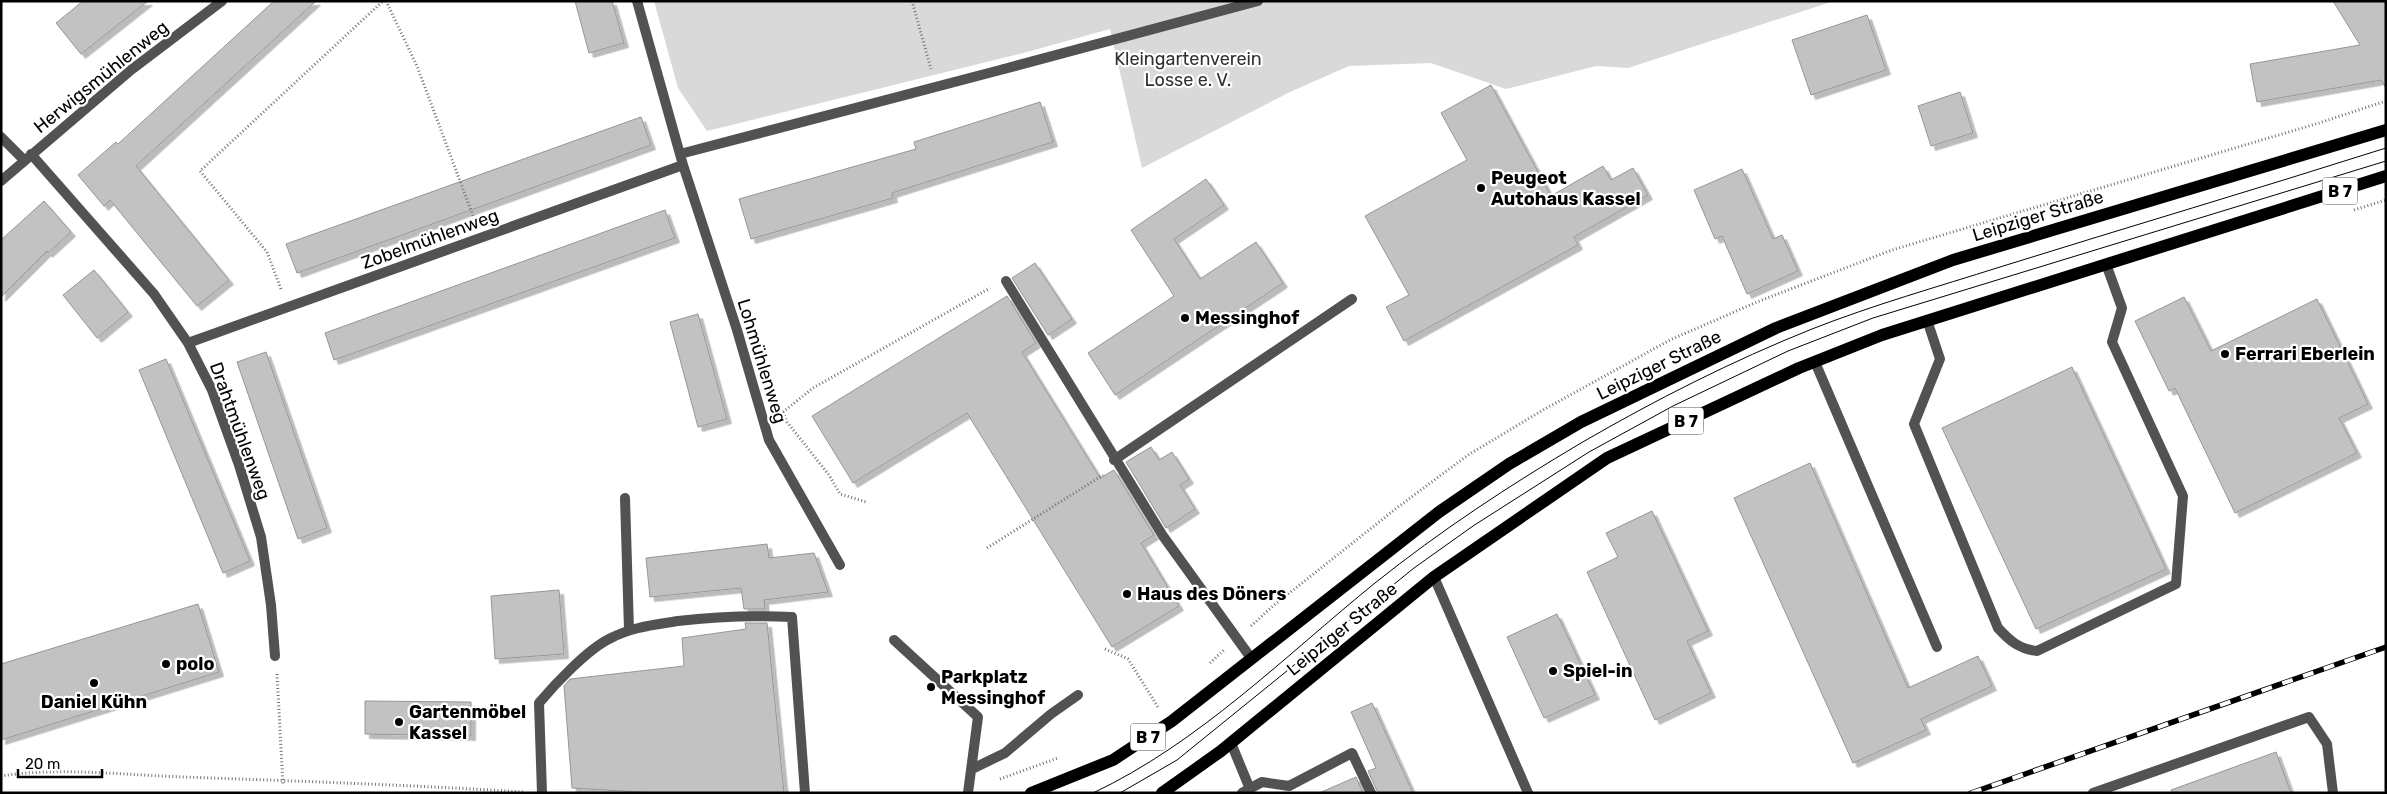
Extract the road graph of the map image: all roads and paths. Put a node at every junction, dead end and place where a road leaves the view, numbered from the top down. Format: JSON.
{"nodes":[{"id":1,"x":222,"y":1,"type":"edge"},
{"id":2,"x":385,"y":1,"type":"edge"},
{"id":3,"x":637,"y":1,"type":"edge"},
{"id":4,"x":912,"y":1,"type":"edge"},
{"id":5,"x":1258,"y":1,"type":"edge"},
{"id":6,"x":935,"y":86,"type":"junction"},
{"id":7,"x":2386,"y":130,"type":"edge"},
{"id":8,"x":1,"y":137,"type":"edge"},
{"id":9,"x":680,"y":154,"type":"junction"},
{"id":10,"x":28,"y":157,"type":"junction"},
{"id":11,"x":683,"y":165,"type":"junction"},
{"id":12,"x":2386,"y":176,"type":"edge"},
{"id":13,"x":1,"y":181,"type":"edge"},
{"id":14,"x":482,"y":238,"type":"junction"},
{"id":15,"x":2106,"y":264,"type":"junction"},
{"id":16,"x":1006,"y":281,"type":"joint"},
{"id":17,"x":1352,"y":300,"type":"dead end"},
{"id":18,"x":288,"y":307,"type":"junction"},
{"id":19,"x":1927,"y":320,"type":"junction"},
{"id":20,"x":188,"y":343,"type":"junction"},
{"id":21,"x":1815,"y":362,"type":"junction"},
{"id":22,"x":1116,"y":463,"type":"junction"},
{"id":23,"x":625,"y":498,"type":"dead end"},
{"id":24,"x":866,"y":502,"type":"dead end"},
{"id":25,"x":987,"y":548,"type":"dead end"},
{"id":26,"x":840,"y":565,"type":"dead end"},
{"id":27,"x":1434,"y":577,"type":"junction"},
{"id":28,"x":628,"y":630,"type":"junction"},
{"id":29,"x":1238,"y":638,"type":"junction"},
{"id":30,"x":894,"y":640,"type":"dead end"},
{"id":31,"x":1937,"y":646,"type":"dead end"},
{"id":32,"x":1105,"y":649,"type":"dead end"},
{"id":33,"x":276,"y":656,"type":"joint"},
{"id":34,"x":1252,"y":658,"type":"junction"},
{"id":35,"x":1209,"y":664,"type":"dead end"},
{"id":36,"x":1078,"y":695,"type":"dead end"},
{"id":37,"x":1166,"y":701,"type":"dead end"},
{"id":38,"x":1158,"y":707,"type":"junction"},
{"id":39,"x":1150,"y":712,"type":"dead end"},
{"id":40,"x":1231,"y":743,"type":"junction"},
{"id":41,"x":1065,"y":755,"type":"dead end"},
{"id":42,"x":972,"y":769,"type":"junction"},
{"id":43,"x":1,"y":776,"type":"edge"},
{"id":44,"x":284,"y":782,"type":"junction"},
{"id":45,"x":1246,"y":791,"type":"edge"},
{"id":46,"x":525,"y":792,"type":"edge"},
{"id":47,"x":968,"y":792,"type":"edge"},
{"id":48,"x":542,"y":793,"type":"edge"},
{"id":49,"x":805,"y":793,"type":"edge"},
{"id":50,"x":1031,"y":793,"type":"edge"},
{"id":51,"x":1162,"y":793,"type":"edge"},
{"id":52,"x":1371,"y":793,"type":"edge"},
{"id":53,"x":1528,"y":793,"type":"edge"},
{"id":54,"x":2093,"y":793,"type":"edge"},
{"id":55,"x":2332,"y":793,"type":"edge"}],
"edges":[{"from":1,"to":10,"type":"street","name":"Herwigsmühlenweg"},
{"from":2,"to":14,"type":"path"},
{"from":2,"to":18,"type":"path"},
{"from":3,"to":9,"type":"street","name":"Lohmühlenweg"},
{"from":4,"to":6,"type":"path"},
{"from":5,"to":6,"type":"street"},
{"from":6,"to":9,"type":"street"},
{"from":7,"to":34,"type":"main road","name":"Leipziger Straße","number":"B 7"},
{"from":8,"to":10,"type":"street","name":"Drahtmühlenweg"},
{"from":9,"to":11,"type":"street","name":"Lohmühlenweg"},
{"from":10,"to":13,"type":"street","name":"Herwigsmühlenweg"},
{"from":10,"to":20,"type":"street","name":"Drahtmühlenweg"},
{"from":11,"to":14,"type":"street","name":"Zobelmühlenweg"},
{"from":11,"to":26,"type":"street","name":"Lohmühlenweg"},
{"from":12,"to":15,"type":"main road","name":"Leipziger Straße","number":"B 7"},
{"from":14,"to":18,"type":"street","name":"Zobelmühlenweg"},
{"from":15,"to":19,"type":"main road","name":"Leipziger Straße","number":"B 7"},
{"from":15,"to":19,"type":"street"},
{"from":16,"to":22,"type":"street"},
{"from":16,"to":24,"type":"path"},
{"from":17,"to":22,"type":"street"},
{"from":18,"to":20,"type":"street","name":"Zobelmühlenweg"},
{"from":19,"to":21,"type":"main road","name":"Leipziger Straße","number":"B 7"},
{"from":20,"to":33,"type":"street","name":"Drahtmühlenweg"},
{"from":21,"to":27,"type":"main road","name":"Leipziger Straße","number":"B 7"},
{"from":21,"to":31,"type":"street"},
{"from":22,"to":25,"type":"path"},
{"from":22,"to":29,"type":"street"},
{"from":23,"to":28,"type":"street"},
{"from":27,"to":40,"type":"main road","name":"Leipziger Straße","number":"B 7"},
{"from":27,"to":53,"type":"street"},
{"from":28,"to":48,"type":"street"},
{"from":28,"to":49,"type":"street"},
{"from":29,"to":34,"type":"street"},
{"from":29,"to":35,"type":"path"},
{"from":30,"to":42,"type":"street"},
{"from":32,"to":38,"type":"path"},
{"from":33,"to":44,"type":"path"},
{"from":34,"to":50,"type":"main road","name":"Leipziger Straße","number":"B 7"},
{"from":36,"to":42,"type":"street"},
{"from":37,"to":38,"type":"path"},
{"from":38,"to":39,"type":"path"},
{"from":40,"to":45,"type":"street"},
{"from":40,"to":51,"type":"main road","name":"Leipziger Straße","number":"B 7"},
{"from":41,"to":47,"type":"path"},
{"from":42,"to":47,"type":"street"},
{"from":43,"to":44,"type":"path"},
{"from":44,"to":46,"type":"path"},
{"from":45,"to":52,"type":"street"},
{"from":54,"to":55,"type":"street"}]}
